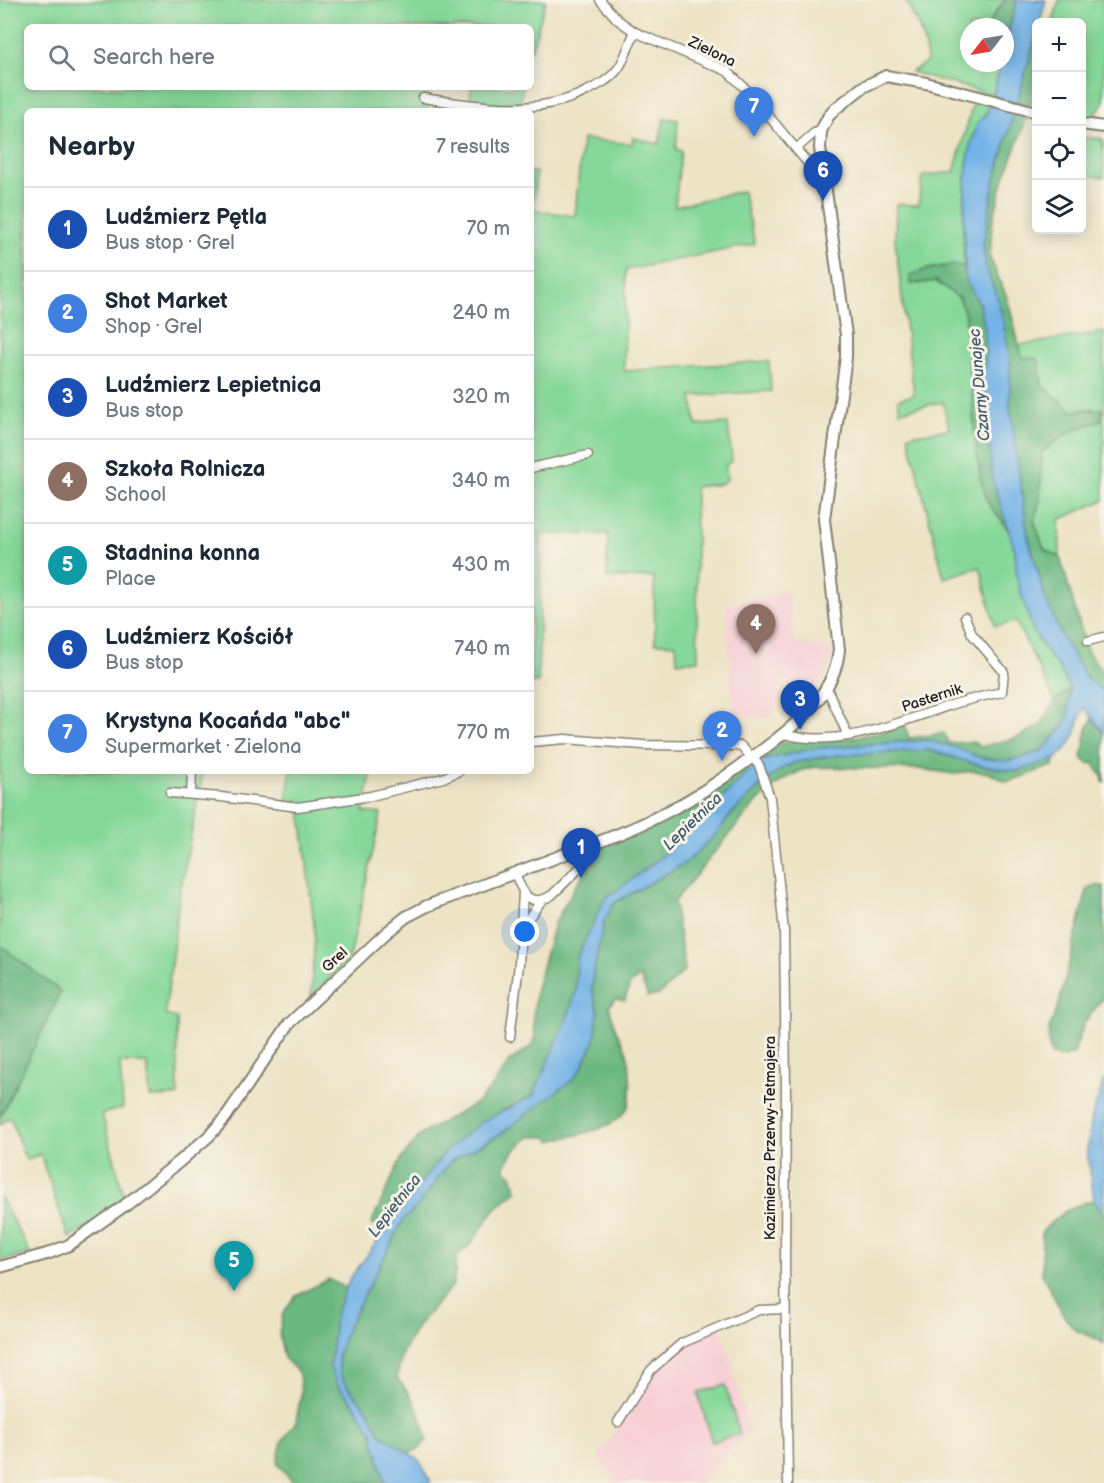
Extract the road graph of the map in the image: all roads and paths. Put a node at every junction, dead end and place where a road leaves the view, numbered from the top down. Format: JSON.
{"nodes":[{"id":1,"x":600,"y":0,"type":"edge"},
{"id":2,"x":635,"y":32,"type":"junction"},
{"id":3,"x":423,"y":98,"type":"dead end"},
{"id":4,"x":1032,"y":111,"type":"edge"},
{"id":5,"x":1086,"y":125,"type":"edge"},
{"id":6,"x":1104,"y":127,"type":"edge"},
{"id":7,"x":821,"y":130,"type":"junction"},
{"id":8,"x":796,"y":149,"type":"junction"},
{"id":9,"x":825,"y":177,"type":"junction"},
{"id":10,"x":588,"y":455,"type":"dead end"},
{"id":11,"x":534,"y":467,"type":"edge"},
{"id":12,"x":965,"y":617,"type":"dead end"},
{"id":13,"x":1104,"y":637,"type":"edge"},
{"id":14,"x":1088,"y":641,"type":"dead end"},
{"id":15,"x":826,"y":686,"type":"junction"},
{"id":16,"x":784,"y":734,"type":"junction"},
{"id":17,"x":848,"y":736,"type":"junction"},
{"id":18,"x":534,"y":742,"type":"edge"},
{"id":19,"x":755,"y":759,"type":"junction"},
{"id":20,"x":192,"y":774,"type":"edge"},
{"id":21,"x":452,"y":774,"type":"edge"},
{"id":22,"x":170,"y":793,"type":"dead end"},
{"id":23,"x":191,"y":794,"type":"junction"},
{"id":24,"x":594,"y":844,"type":"junction"},
{"id":25,"x":515,"y":873,"type":"junction"},
{"id":26,"x":523,"y":892,"type":"junction"},
{"id":27,"x":542,"y":900,"type":"junction"},
{"id":28,"x":522,"y":928,"type":"junction"},
{"id":29,"x":510,"y":1037,"type":"dead end"},
{"id":30,"x":0,"y":1267,"type":"edge"},
{"id":31,"x":785,"y":1309,"type":"junction"},
{"id":32,"x":618,"y":1422,"type":"dead end"},
{"id":33,"x":788,"y":1483,"type":"edge"}],
"edges":[{"from":1,"to":2,"type":"street","name":"Zielona"},
{"from":2,"to":3,"type":"street"},
{"from":2,"to":8,"type":"street","name":"Zielona"},
{"from":4,"to":7,"type":"street"},
{"from":5,"to":6,"type":"street"},
{"from":7,"to":8,"type":"street"},
{"from":7,"to":9,"type":"street"},
{"from":8,"to":9,"type":"street","name":"Zielona"},
{"from":9,"to":15,"type":"street"},
{"from":10,"to":11,"type":"street"},
{"from":12,"to":17,"type":"street","name":"Pasternik"},
{"from":13,"to":14,"type":"street"},
{"from":15,"to":16,"type":"street"},
{"from":15,"to":17,"type":"street"},
{"from":16,"to":17,"type":"street","name":"Pasternik"},
{"from":16,"to":19,"type":"street"},
{"from":18,"to":19,"type":"street"},
{"from":19,"to":24,"type":"street","name":"Grel"},
{"from":19,"to":31,"type":"street","name":"Kazimierza Przerwy-Tetmajera"},
{"from":20,"to":23,"type":"street"},
{"from":21,"to":23,"type":"street"},
{"from":22,"to":23,"type":"street"},
{"from":24,"to":25,"type":"street","name":"Grel"},
{"from":24,"to":27,"type":"street"},
{"from":25,"to":26,"type":"street"},
{"from":25,"to":30,"type":"street","name":"Grel"},
{"from":26,"to":27,"type":"street"},
{"from":26,"to":28,"type":"street"},
{"from":27,"to":28,"type":"street"},
{"from":28,"to":29,"type":"street"},
{"from":31,"to":32,"type":"street"},
{"from":31,"to":33,"type":"street","name":"Kazimierza Przerwy-Tetmajera"}]}
